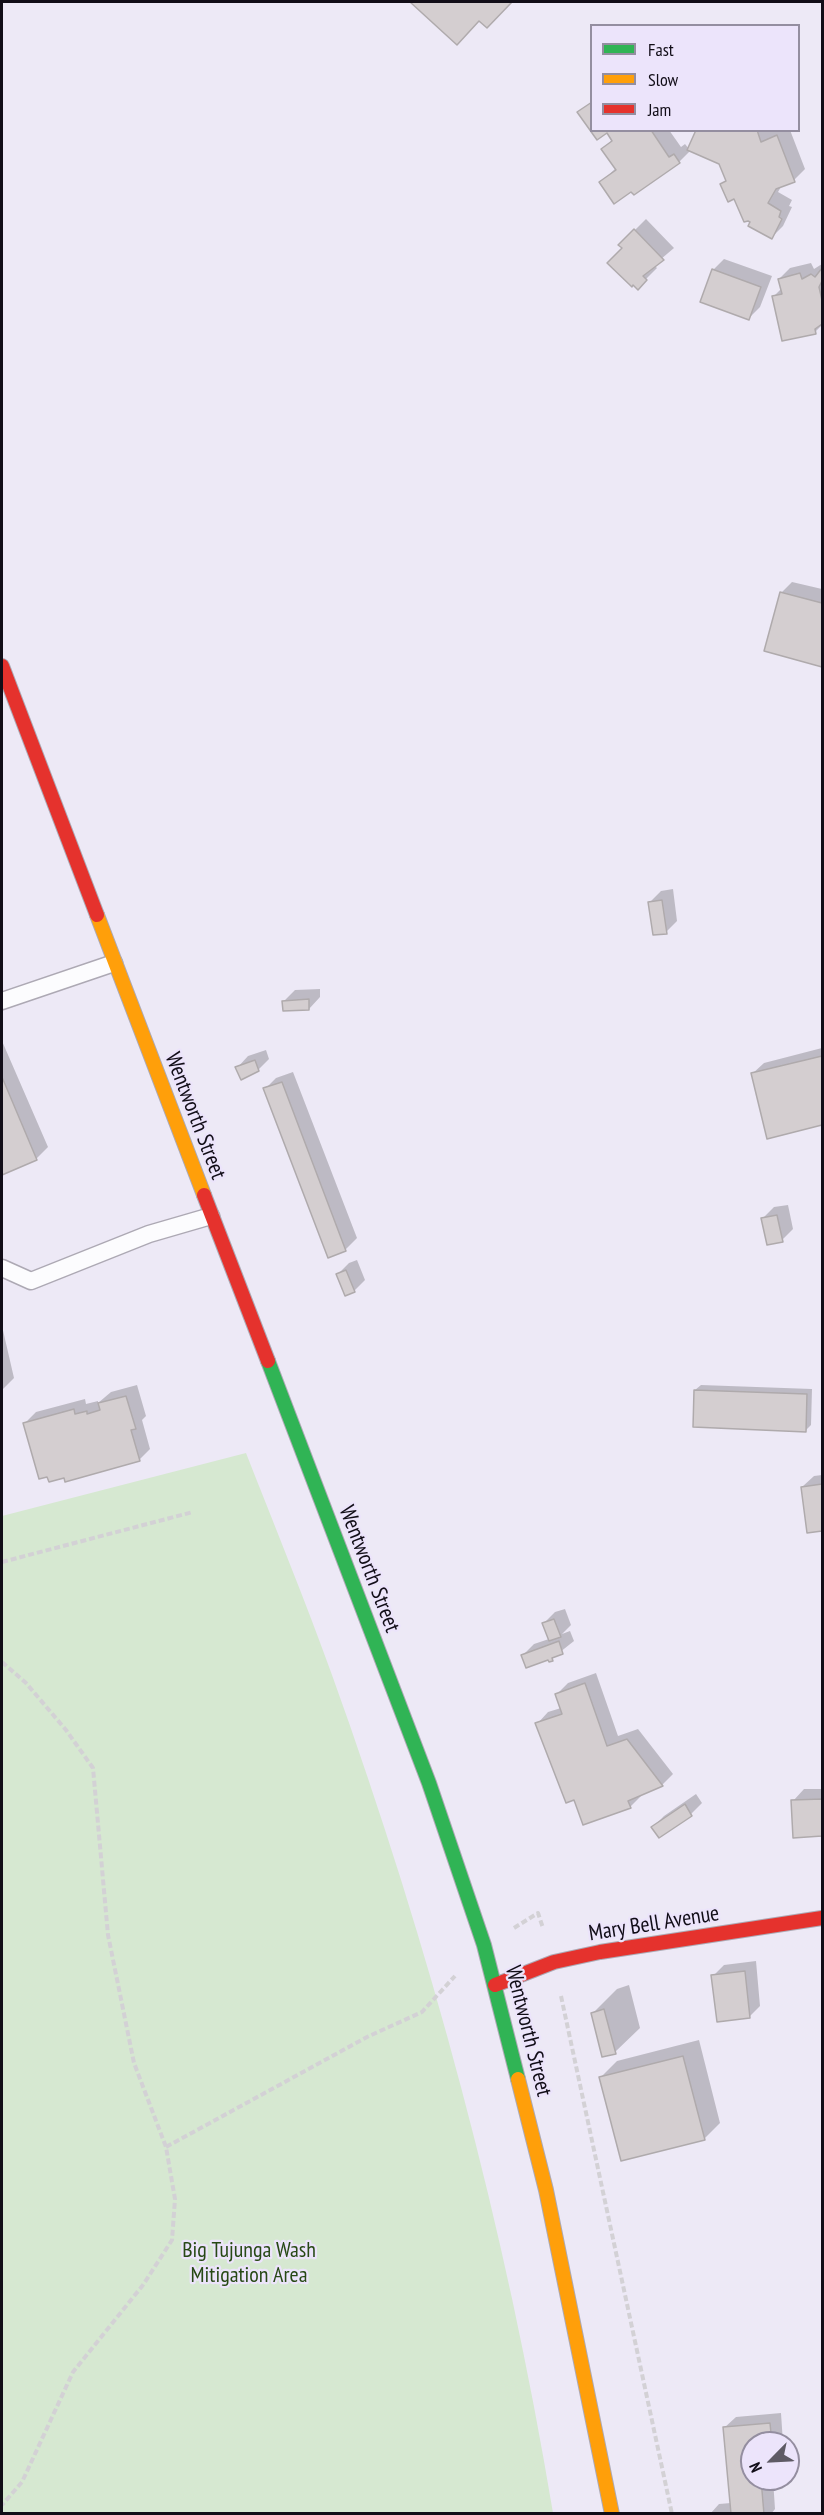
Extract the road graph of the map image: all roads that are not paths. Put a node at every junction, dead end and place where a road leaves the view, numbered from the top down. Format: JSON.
{"nodes":[{"id":1,"x":2,"y":666,"type":"edge"},
{"id":2,"x":114,"y":963,"type":"junction"},
{"id":3,"x":2,"y":1000,"type":"edge"},
{"id":4,"x":211,"y":1216,"type":"junction"},
{"id":5,"x":2,"y":1268,"type":"edge"},
{"id":6,"x":822,"y":1918,"type":"edge"},
{"id":7,"x":495,"y":1985,"type":"junction"},
{"id":8,"x":612,"y":2514,"type":"edge"}],
"edges":[{"from":1,"to":2,"type":"main road","name":"Wentworth Street"},
{"from":2,"to":3,"type":"lane"},
{"from":2,"to":4,"type":"main road","name":"Wentworth Street"},
{"from":4,"to":5,"type":"lane"},
{"from":4,"to":7,"type":"main road","name":"Wentworth Street"},
{"from":6,"to":7,"type":"main road","name":"Mary Bell Avenue"},
{"from":7,"to":8,"type":"main road","name":"Wentworth Street"}]}
